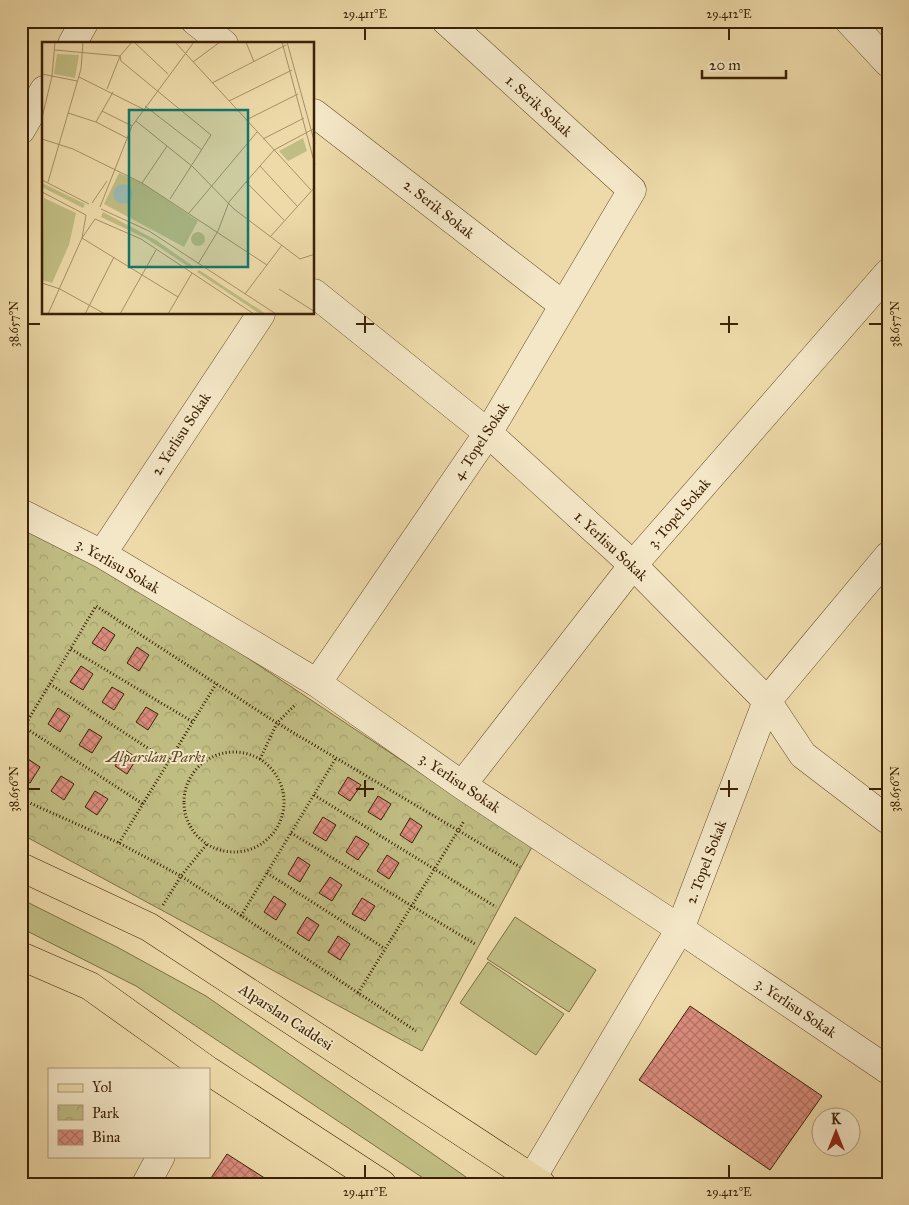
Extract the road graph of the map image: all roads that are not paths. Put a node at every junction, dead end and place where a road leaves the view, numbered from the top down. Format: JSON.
{"nodes":[{"id":1,"x":86,"y":21,"type":"edge"},
{"id":2,"x":195,"y":21,"type":"edge"},
{"id":3,"x":446,"y":21,"type":"edge"},
{"id":4,"x":849,"y":21,"type":"edge"},
{"id":5,"x":73,"y":42,"type":"edge"},
{"id":6,"x":221,"y":42,"type":"edge"},
{"id":7,"x":888,"y":63,"type":"edge"},
{"id":8,"x":42,"y":93,"type":"edge"},
{"id":9,"x":315,"y":114,"type":"edge"},
{"id":10,"x":22,"y":125,"type":"edge"},
{"id":11,"x":632,"y":190,"type":"joint"},
{"id":12,"x":888,"y":273,"type":"edge"},
{"id":13,"x":315,"y":294,"type":"edge"},
{"id":14,"x":563,"y":305,"type":"junction"},
{"id":15,"x":260,"y":315,"type":"edge"},
{"id":16,"x":488,"y":433,"type":"junction"},
{"id":17,"x":21,"y":513,"type":"edge"},
{"id":18,"x":102,"y":554,"type":"junction"},
{"id":19,"x":888,"y":556,"type":"edge"},
{"id":20,"x":633,"y":565,"type":"junction"},
{"id":21,"x":317,"y":683,"type":"junction"},
{"id":22,"x":767,"y":701,"type":"junction"},
{"id":23,"x":462,"y":785,"type":"junction"},
{"id":24,"x":888,"y":820,"type":"edge"},
{"id":25,"x":21,"y":867,"type":"edge"},
{"id":26,"x":680,"y":929,"type":"junction"},
{"id":27,"x":21,"y":956,"type":"edge"},
{"id":28,"x":204,"y":1068,"type":"edge"},
{"id":29,"x":888,"y":1070,"type":"edge"},
{"id":30,"x":210,"y":1072,"type":"edge"},
{"id":31,"x":160,"y":1158,"type":"edge"},
{"id":32,"x":534,"y":1182,"type":"edge"},
{"id":33,"x":146,"y":1184,"type":"edge"},
{"id":34,"x":382,"y":1184,"type":"edge"}],
"edges":[{"from":1,"to":5,"type":"street"},
{"from":2,"to":6,"type":"street"},
{"from":3,"to":11,"type":"street","name":"1. Serik Sokak"},
{"from":4,"to":7,"type":"street"},
{"from":8,"to":10,"type":"street"},
{"from":9,"to":14,"type":"street","name":"2. Serik Sokak"},
{"from":11,"to":14,"type":"street","name":"4. Topel Sokak"},
{"from":12,"to":20,"type":"street","name":"3. Topel Sokak"},
{"from":13,"to":16,"type":"street","name":"1. Yerlisu Sokak"},
{"from":14,"to":16,"type":"street","name":"4. Topel Sokak"},
{"from":15,"to":18,"type":"street","name":"2. Yerlisu Sokak"},
{"from":16,"to":20,"type":"street","name":"1. Yerlisu Sokak"},
{"from":16,"to":21,"type":"street","name":"4. Topel Sokak"},
{"from":17,"to":18,"type":"street","name":"3. Yerlisu Sokak"},
{"from":18,"to":21,"type":"street","name":"3. Yerlisu Sokak"},
{"from":19,"to":22,"type":"street","name":"2. Topel Sokak"},
{"from":20,"to":22,"type":"street","name":"1. Yerlisu Sokak"},
{"from":20,"to":23,"type":"street","name":"3. Topel Sokak"},
{"from":21,"to":23,"type":"street","name":"3. Yerlisu Sokak"},
{"from":22,"to":24,"type":"street","name":"1. Yerlisu Sokak"},
{"from":22,"to":26,"type":"street","name":"2. Topel Sokak"},
{"from":23,"to":26,"type":"street","name":"3. Yerlisu Sokak"},
{"from":25,"to":32,"type":"main road","name":"Alparslan Caddesi"},
{"from":26,"to":29,"type":"street","name":"3. Yerlisu Sokak"},
{"from":26,"to":32,"type":"street","name":"2. Topel Sokak"},
{"from":27,"to":28,"type":"main road"},
{"from":30,"to":34,"type":"main road"},
{"from":31,"to":33,"type":"street"}]}
